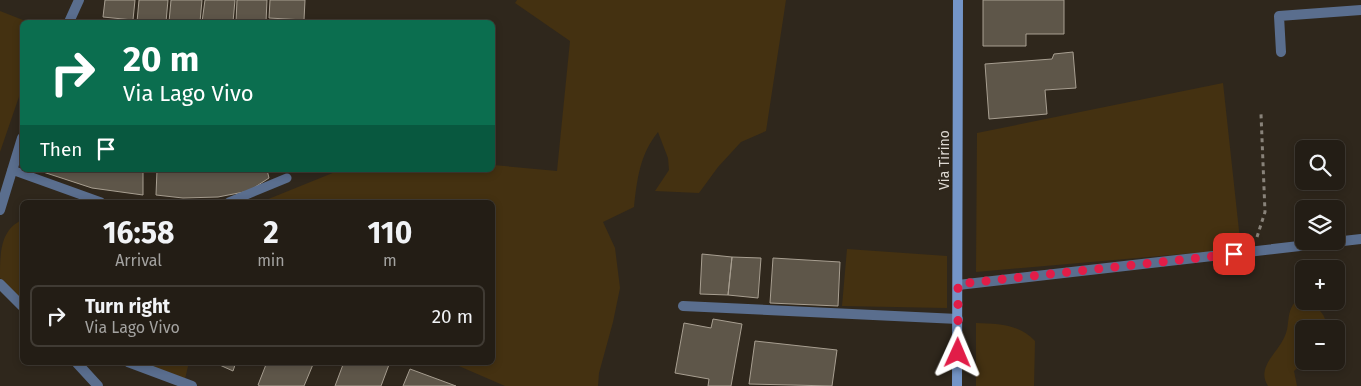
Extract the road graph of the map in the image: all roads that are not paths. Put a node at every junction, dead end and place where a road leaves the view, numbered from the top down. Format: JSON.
{"nodes":[{"id":1,"x":79,"y":0,"type":"edge"},
{"id":2,"x":958,"y":0,"type":"edge"},
{"id":3,"x":1361,"y":10,"type":"edge"},
{"id":4,"x":70,"y":20,"type":"edge"},
{"id":5,"x":1281,"y":52,"type":"dead end"},
{"id":6,"x":20,"y":144,"type":"edge"},
{"id":7,"x":12,"y":170,"type":"junction"},
{"id":8,"x":287,"y":178,"type":"dead end"},
{"id":9,"x":95,"y":200,"type":"edge"},
{"id":10,"x":234,"y":200,"type":"edge"},
{"id":11,"x":0,"y":210,"type":"edge"},
{"id":12,"x":1361,"y":239,"type":"edge"},
{"id":13,"x":0,"y":284,"type":"edge"},
{"id":14,"x":958,"y":284,"type":"junction"},
{"id":15,"x":20,"y":304,"type":"edge"},
{"id":16,"x":683,"y":306,"type":"dead end"},
{"id":17,"x":958,"y":319,"type":"junction"},
{"id":18,"x":78,"y":365,"type":"edge"},
{"id":19,"x":136,"y":365,"type":"edge"},
{"id":20,"x":93,"y":384,"type":"edge"},
{"id":21,"x":192,"y":386,"type":"edge"},
{"id":22,"x":957,"y":386,"type":"edge"}],
"edges":[{"from":1,"to":4,"type":"street"},
{"from":2,"to":14,"type":"street","name":"Via Tirino"},
{"from":3,"to":5,"type":"street"},
{"from":6,"to":7,"type":"street"},
{"from":7,"to":9,"type":"lane"},
{"from":7,"to":11,"type":"street"},
{"from":8,"to":10,"type":"lane"},
{"from":12,"to":14,"type":"street"},
{"from":13,"to":15,"type":"street"},
{"from":14,"to":17,"type":"street","name":"Via Tirino"},
{"from":16,"to":17,"type":"street"},
{"from":17,"to":22,"type":"street","name":"Via Tirino"},
{"from":18,"to":20,"type":"street"},
{"from":19,"to":21,"type":"street"}]}
